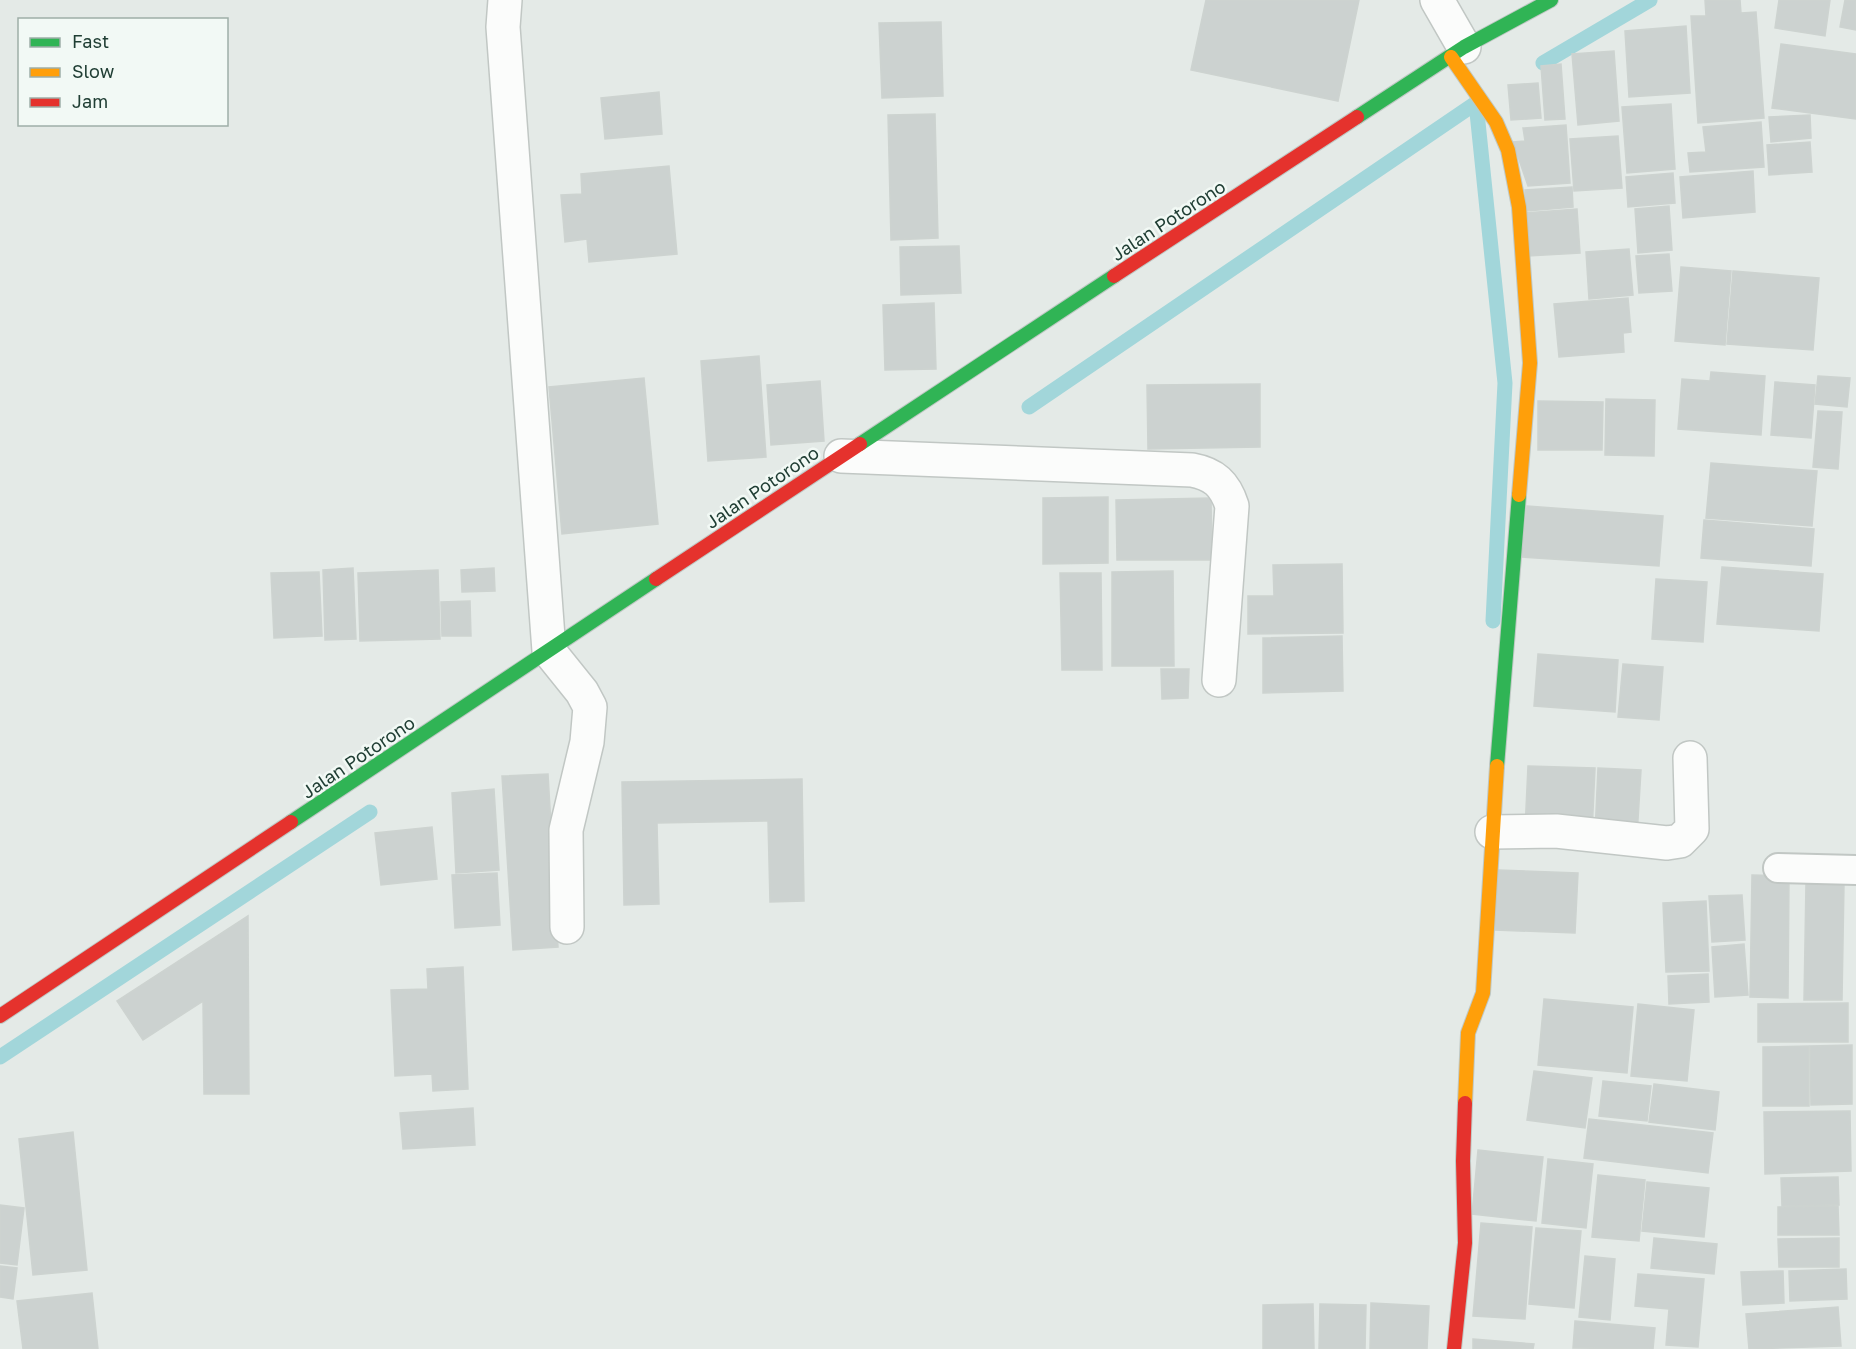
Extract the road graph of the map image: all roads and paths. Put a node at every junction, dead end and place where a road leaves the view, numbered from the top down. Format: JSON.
{"nodes":[{"id":1,"x":505,"y":0,"type":"edge"},
{"id":2,"x":1437,"y":0,"type":"edge"},
{"id":3,"x":1551,"y":0,"type":"edge"},
{"id":4,"x":1457,"y":52,"type":"junction"},
{"id":5,"x":841,"y":456,"type":"junction"},
{"id":6,"x":549,"y":651,"type":"junction"},
{"id":7,"x":1219,"y":680,"type":"dead end"},
{"id":8,"x":1690,"y":758,"type":"dead end"},
{"id":9,"x":1492,"y":832,"type":"junction"},
{"id":10,"x":1778,"y":868,"type":"dead end"},
{"id":11,"x":1856,"y":870,"type":"edge"},
{"id":12,"x":567,"y":927,"type":"dead end"},
{"id":13,"x":0,"y":1016,"type":"edge"},
{"id":14,"x":1454,"y":1349,"type":"edge"}],
"edges":[{"from":1,"to":6,"type":"street"},
{"from":2,"to":4,"type":"street"},
{"from":3,"to":4,"type":"street","name":"Jalan Potorono"},
{"from":4,"to":5,"type":"street","name":"Jalan Potorono"},
{"from":4,"to":9,"type":"street"},
{"from":5,"to":6,"type":"street","name":"Jalan Potorono"},
{"from":5,"to":7,"type":"street"},
{"from":6,"to":12,"type":"street"},
{"from":6,"to":13,"type":"street","name":"Jalan Potorono"},
{"from":8,"to":9,"type":"street"},
{"from":9,"to":14,"type":"street"},
{"from":10,"to":11,"type":"lane"}]}
